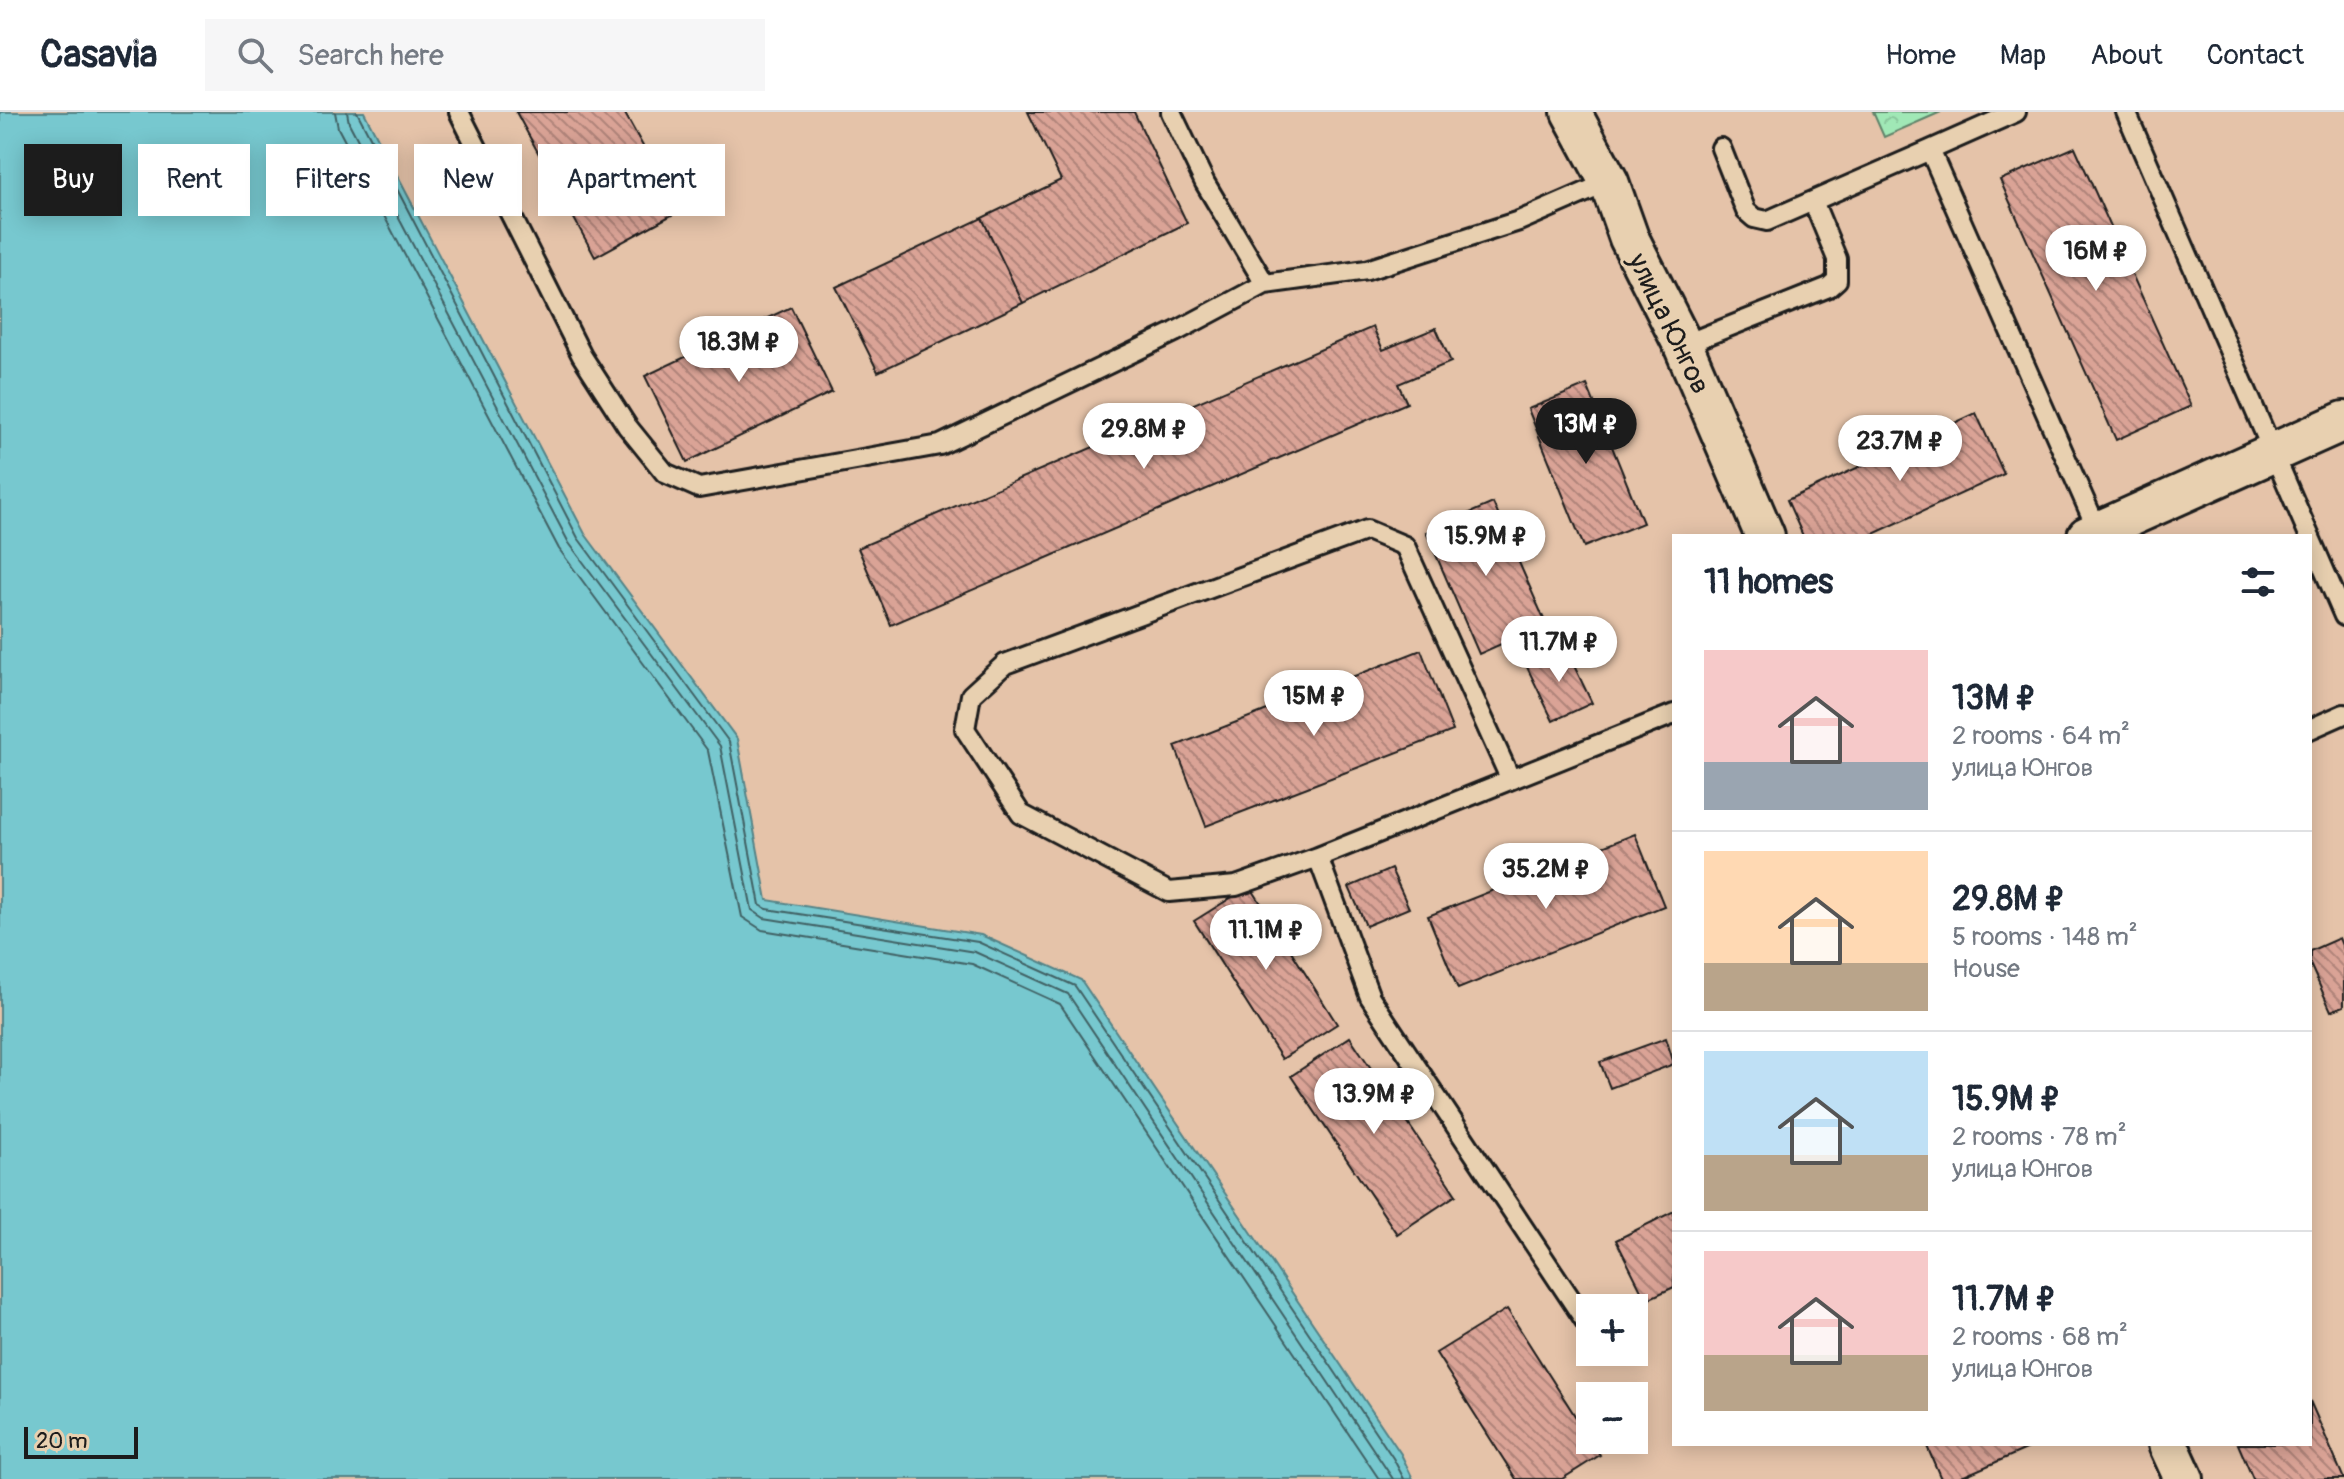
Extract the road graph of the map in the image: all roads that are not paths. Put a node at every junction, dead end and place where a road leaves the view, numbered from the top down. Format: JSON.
{"nodes":[{"id":1,"x":459,"y":112,"type":"edge"},
{"id":2,"x":1171,"y":112,"type":"edge"},
{"id":3,"x":1571,"y":112,"type":"edge"},
{"id":4,"x":2016,"y":112,"type":"edge"},
{"id":5,"x":2126,"y":112,"type":"edge"},
{"id":6,"x":1721,"y":148,"type":"dead end"},
{"id":7,"x":1930,"y":150,"type":"junction"},
{"id":8,"x":1609,"y":182,"type":"junction"},
{"id":9,"x":1813,"y":201,"type":"junction"},
{"id":10,"x":1265,"y":284,"type":"junction"},
{"id":11,"x":1683,"y":345,"type":"junction"},
{"id":12,"x":2344,"y":421,"type":"edge"},
{"id":13,"x":2275,"y":452,"type":"junction"},
{"id":14,"x":1764,"y":534,"type":"edge"},
{"id":15,"x":2093,"y":534,"type":"edge"},
{"id":16,"x":2310,"y":534,"type":"edge"},
{"id":17,"x":2312,"y":540,"type":"edge"},
{"id":18,"x":2344,"y":616,"type":"edge"},
{"id":19,"x":2344,"y":714,"type":"edge"},
{"id":20,"x":1672,"y":715,"type":"edge"},
{"id":21,"x":2312,"y":728,"type":"edge"},
{"id":22,"x":1510,"y":778,"type":"junction"},
{"id":23,"x":1318,"y":857,"type":"junction"},
{"id":24,"x":1576,"y":1307,"type":"edge"},
{"id":25,"x":2169,"y":1446,"type":"edge"},
{"id":26,"x":2184,"y":1479,"type":"edge"}],
"edges":[{"from":1,"to":10,"type":"lane"},
{"from":2,"to":10,"type":"lane"},
{"from":3,"to":8,"type":"street","name":"улица Юнгов"},
{"from":4,"to":7,"type":"lane"},
{"from":5,"to":13,"type":"lane"},
{"from":6,"to":9,"type":"lane"},
{"from":7,"to":9,"type":"lane"},
{"from":7,"to":15,"type":"lane"},
{"from":8,"to":10,"type":"lane"},
{"from":8,"to":11,"type":"street","name":"улица Юнгов"},
{"from":9,"to":11,"type":"lane"},
{"from":11,"to":14,"type":"street","name":"улица Юнгов"},
{"from":12,"to":13,"type":"street"},
{"from":13,"to":15,"type":"street"},
{"from":13,"to":16,"type":"lane"},
{"from":17,"to":18,"type":"lane"},
{"from":19,"to":21,"type":"lane"},
{"from":20,"to":22,"type":"lane"},
{"from":22,"to":23,"type":"lane"},
{"from":22,"to":23,"type":"lane"},
{"from":23,"to":24,"type":"lane"},
{"from":25,"to":26,"type":"street"}]}
